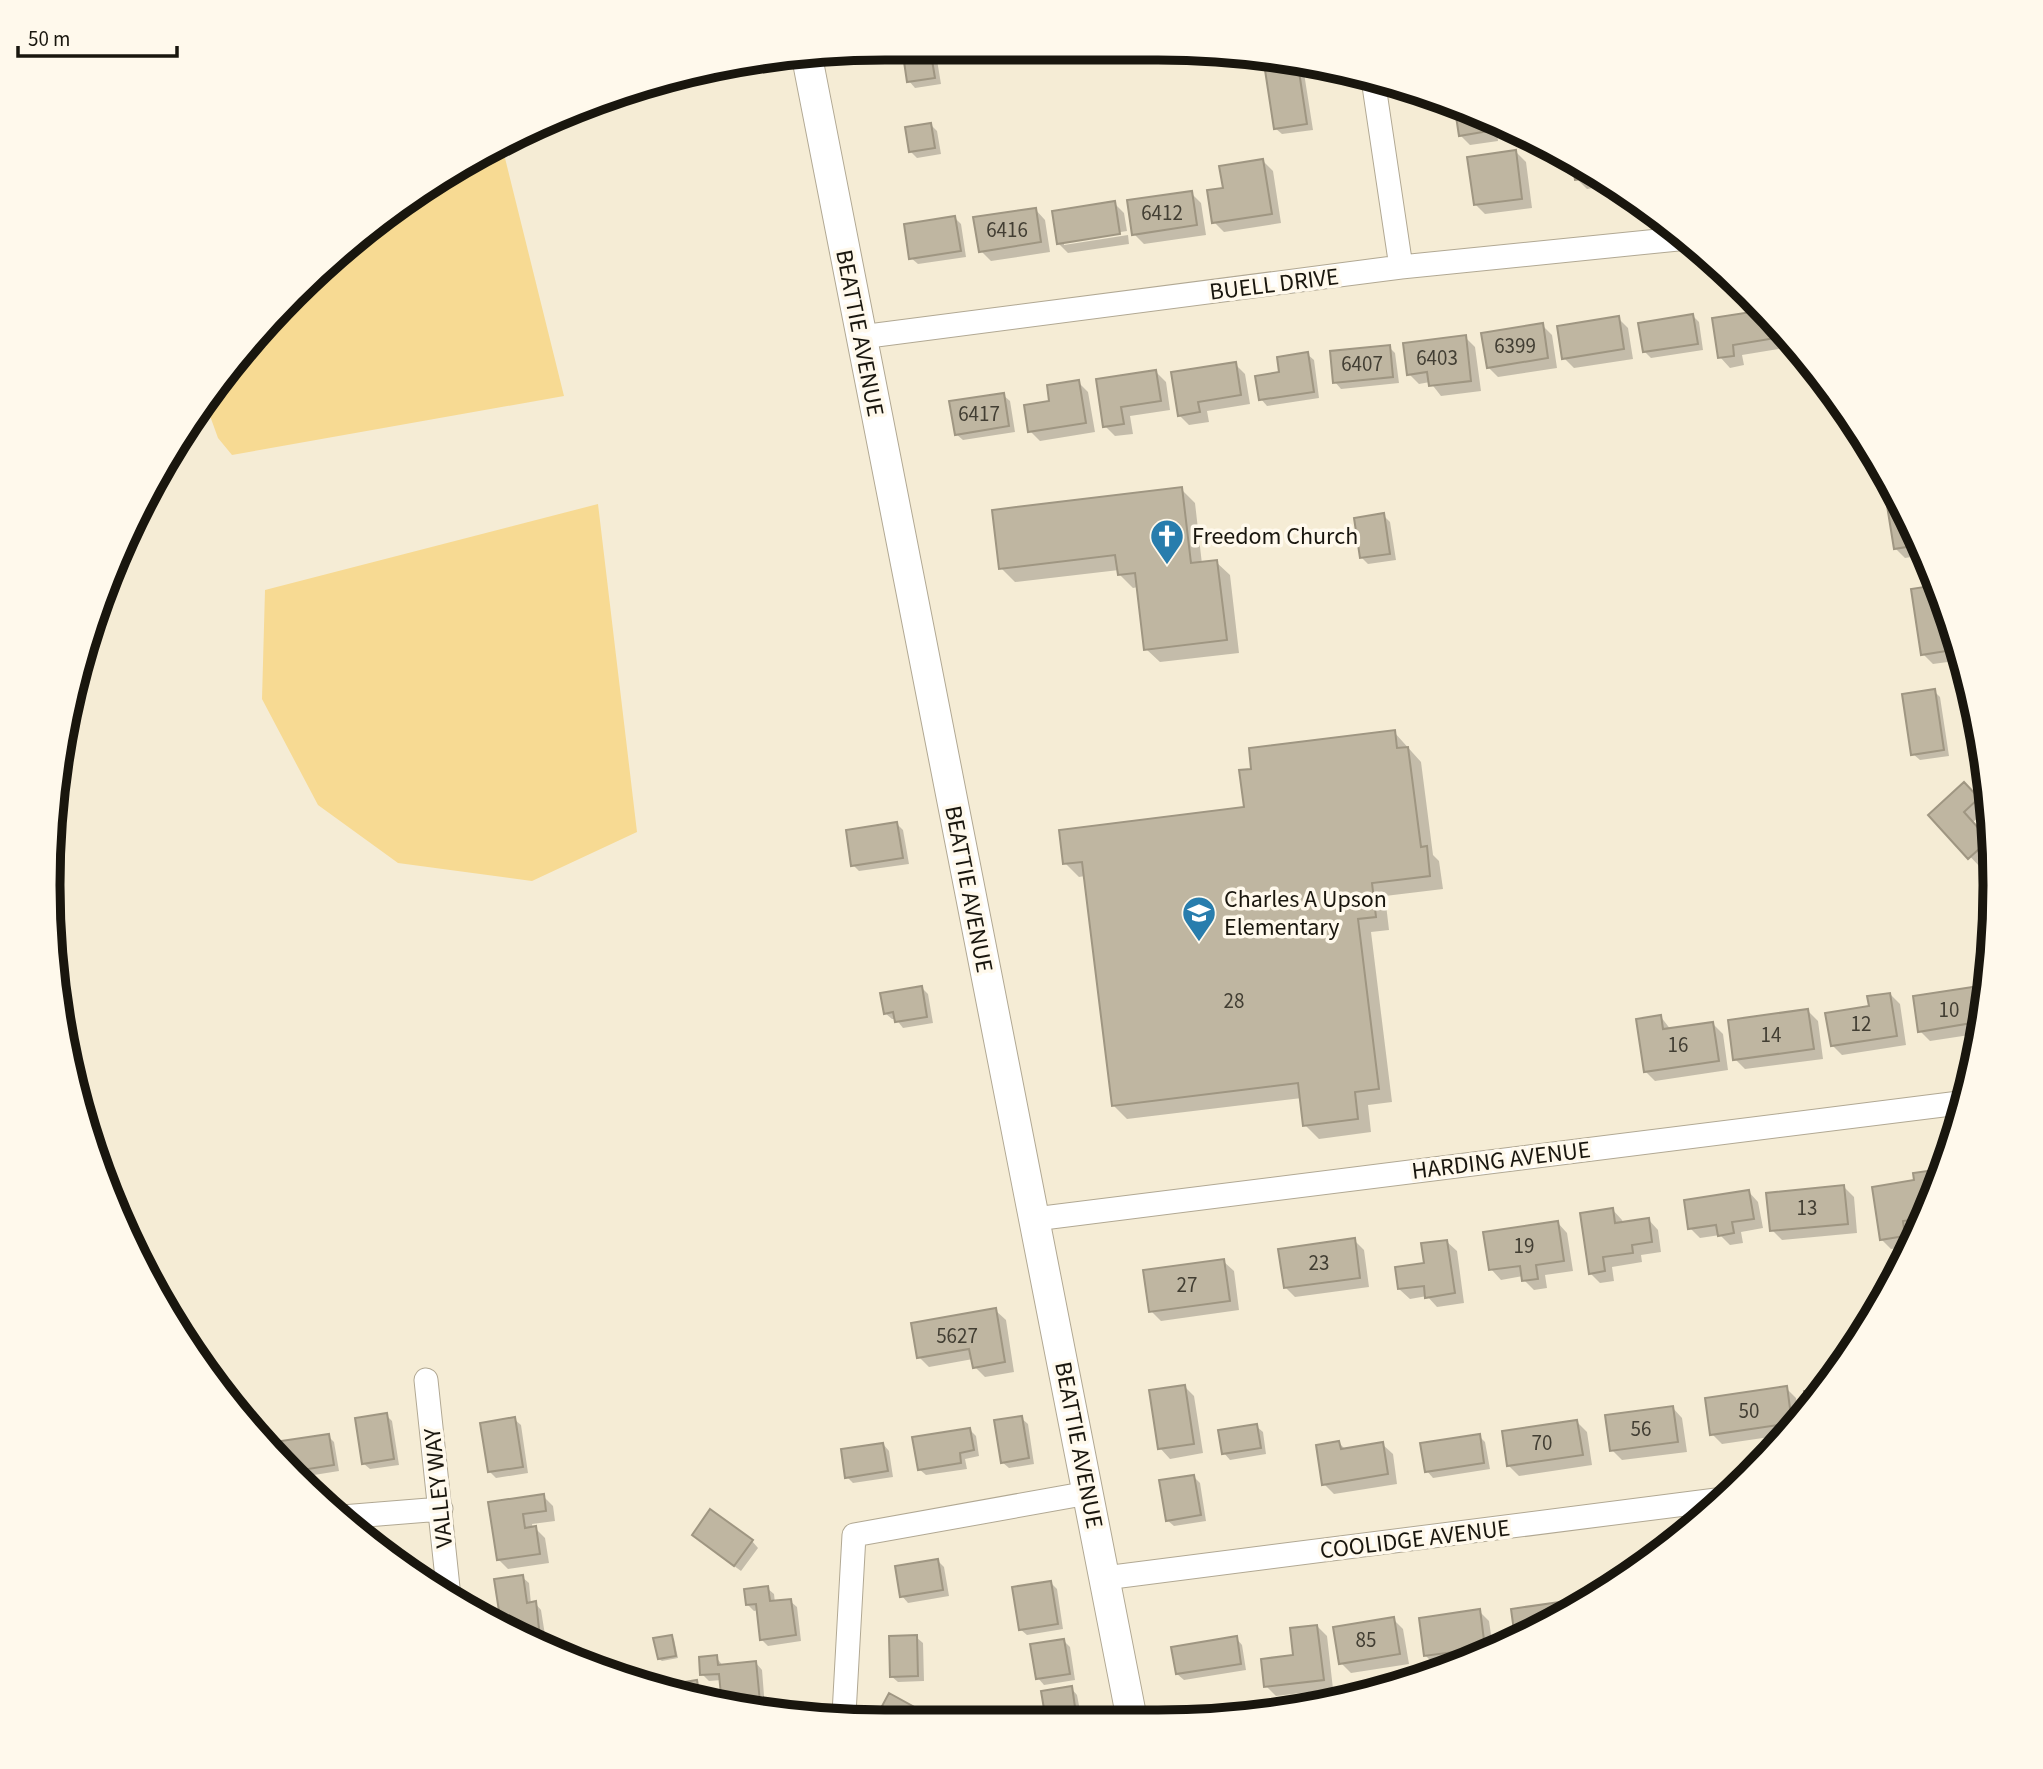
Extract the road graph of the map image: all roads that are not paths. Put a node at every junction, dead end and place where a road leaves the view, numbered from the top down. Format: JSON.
{"nodes":[{"id":1,"x":808,"y":64,"type":"edge"},
{"id":2,"x":1374,"y":89,"type":"edge"},
{"id":3,"x":1673,"y":240,"type":"edge"},
{"id":4,"x":1401,"y":267,"type":"junction"},
{"id":5,"x":861,"y":337,"type":"junction"},
{"id":6,"x":1953,"y":1104,"type":"edge"},
{"id":7,"x":1035,"y":1219,"type":"junction"},
{"id":8,"x":426,"y":1380,"type":"dead end"},
{"id":9,"x":1088,"y":1493,"type":"junction"},
{"id":10,"x":1706,"y":1501,"type":"edge"},
{"id":11,"x":441,"y":1510,"type":"junction"},
{"id":12,"x":354,"y":1516,"type":"edge"},
{"id":13,"x":1105,"y":1578,"type":"junction"},
{"id":14,"x":448,"y":1584,"type":"edge"},
{"id":15,"x":844,"y":1709,"type":"edge"},
{"id":16,"x":1130,"y":1710,"type":"edge"}],
"edges":[{"from":1,"to":5,"type":"street","name":"BEATTIE AVENUE"},
{"from":2,"to":4,"type":"street"},
{"from":3,"to":4,"type":"street","name":"BUELL DRIVE"},
{"from":4,"to":5,"type":"street","name":"BUELL DRIVE"},
{"from":5,"to":7,"type":"street","name":"BEATTIE AVENUE"},
{"from":6,"to":7,"type":"street","name":"HARDING AVENUE"},
{"from":7,"to":9,"type":"street","name":"BEATTIE AVENUE"},
{"from":8,"to":11,"type":"street","name":"VALLEY WAY"},
{"from":9,"to":13,"type":"street","name":"BEATTIE AVENUE"},
{"from":9,"to":15,"type":"street"},
{"from":10,"to":13,"type":"street","name":"COOLIDGE AVENUE"},
{"from":11,"to":12,"type":"street"},
{"from":11,"to":14,"type":"street","name":"VALLEY WAY"},
{"from":13,"to":16,"type":"street","name":"BEATTIE AVENUE"}]}
